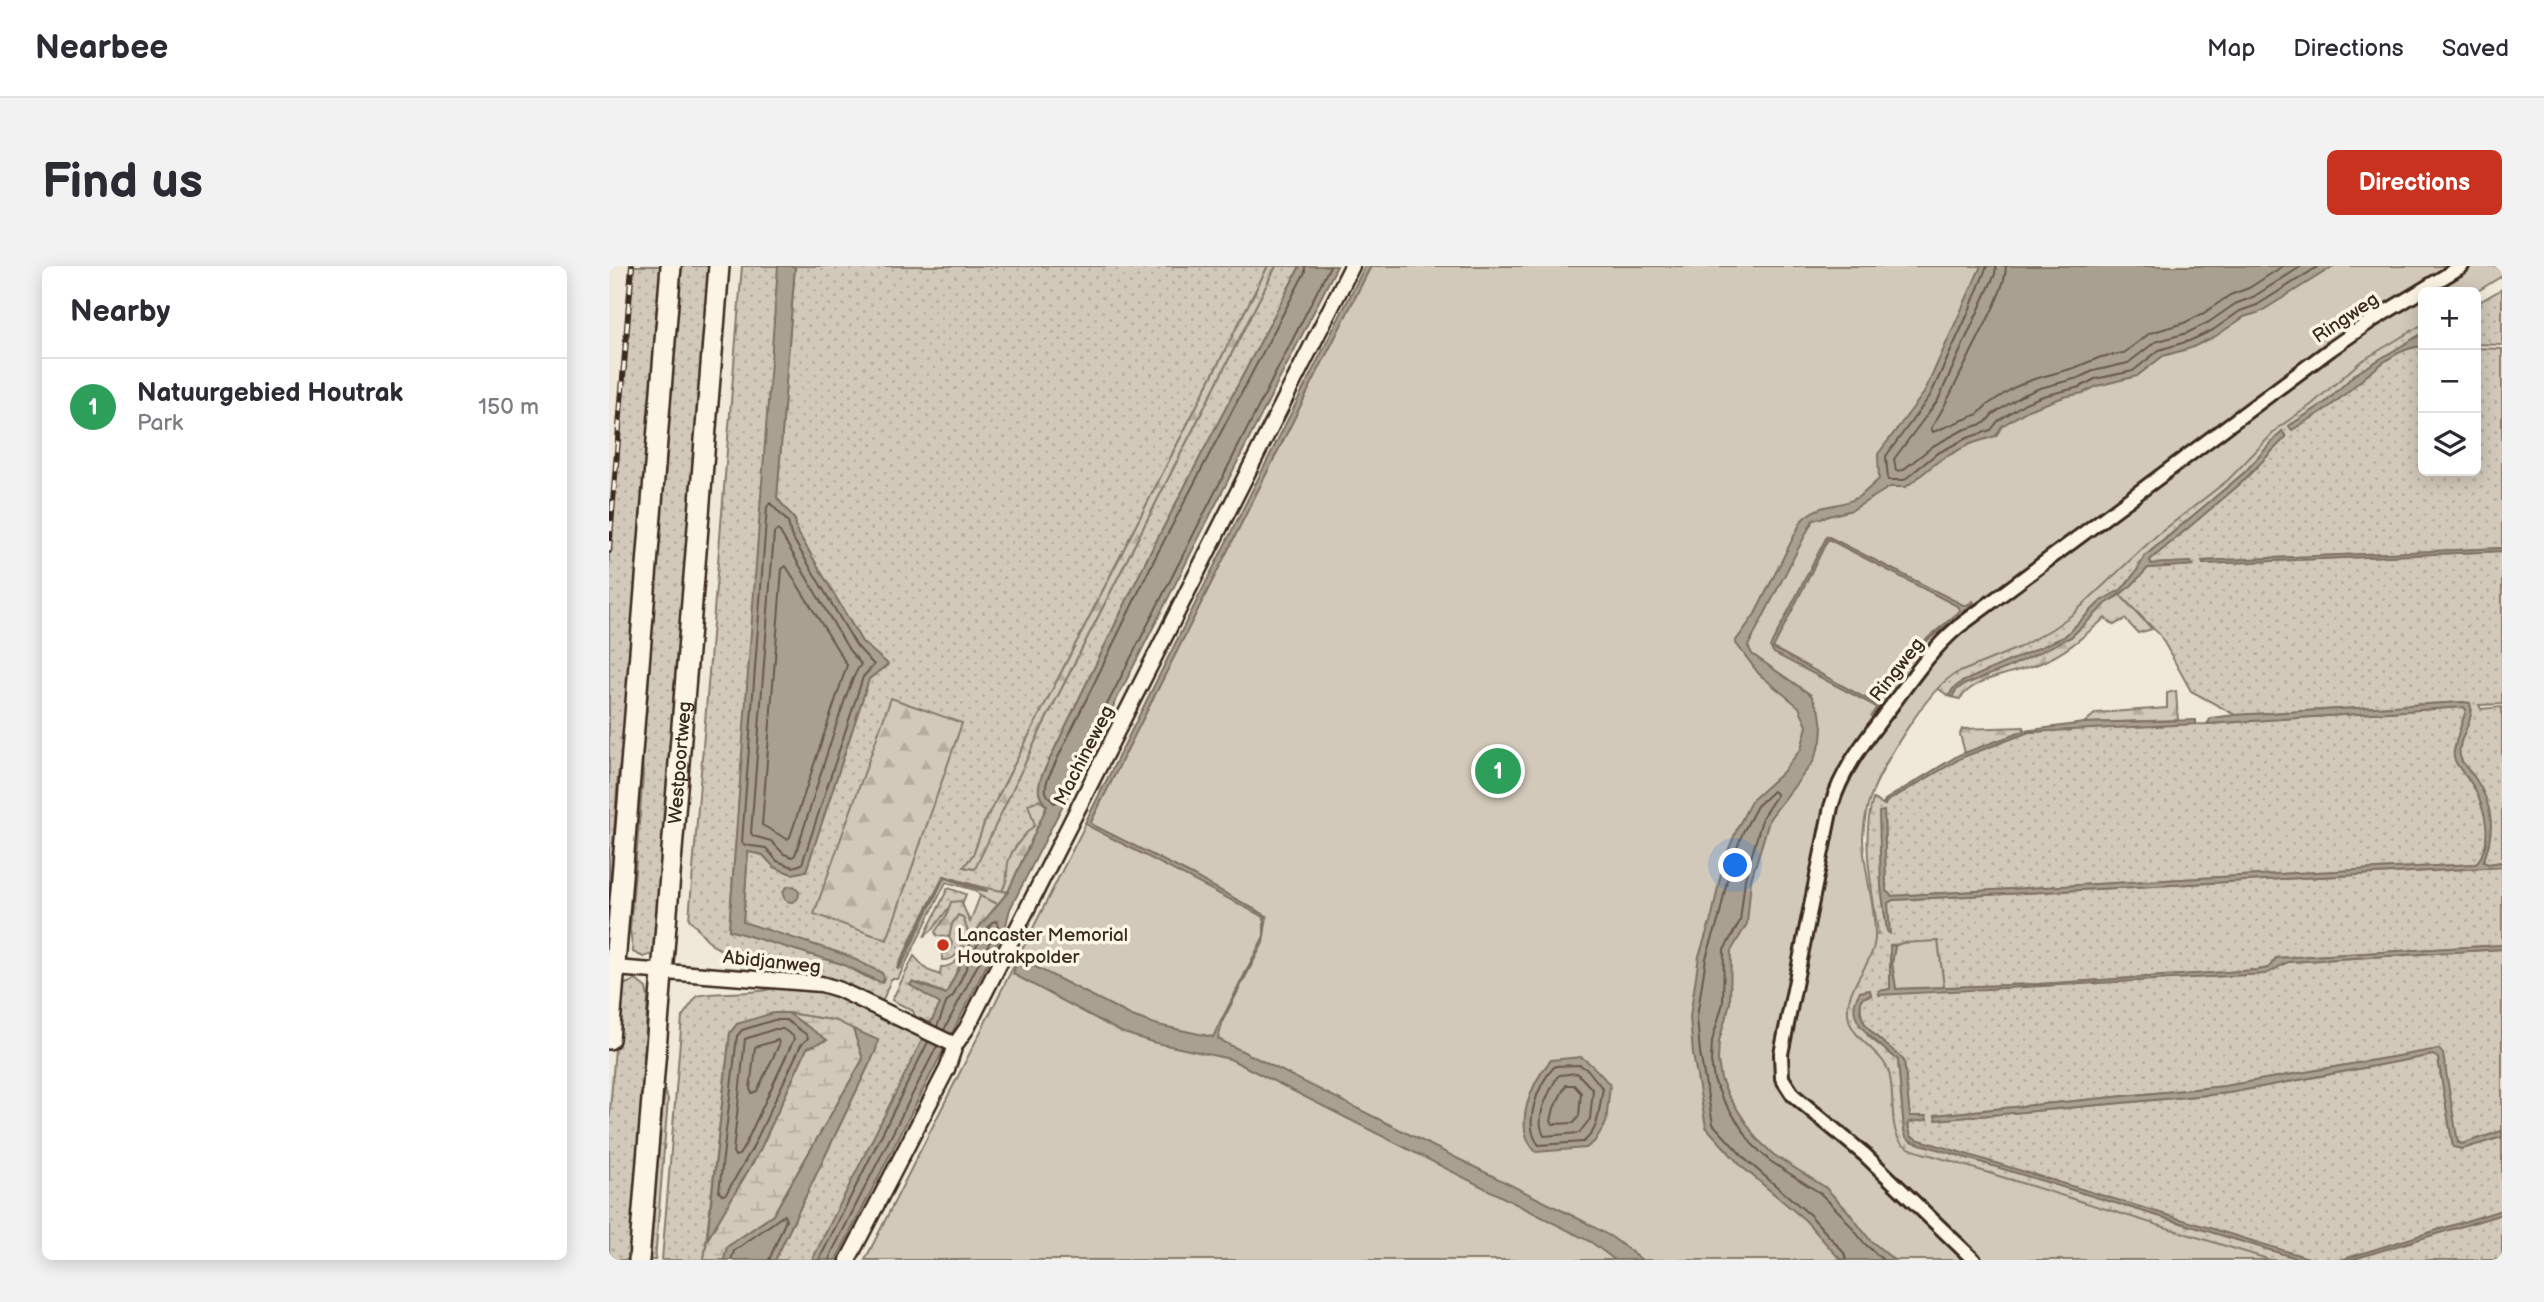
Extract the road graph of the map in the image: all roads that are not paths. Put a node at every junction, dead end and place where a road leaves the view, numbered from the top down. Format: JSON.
{"nodes":[{"id":1,"x":671,"y":266,"type":"edge"},
{"id":2,"x":719,"y":266,"type":"edge"},
{"id":3,"x":1352,"y":266,"type":"edge"},
{"id":4,"x":2462,"y":266,"type":"edge"},
{"id":5,"x":615,"y":968,"type":"junction"},
{"id":6,"x":661,"y":971,"type":"junction"},
{"id":7,"x":609,"y":1039,"type":"edge"},
{"id":8,"x":951,"y":1043,"type":"junction"},
{"id":9,"x":639,"y":1260,"type":"edge"},
{"id":10,"x":848,"y":1260,"type":"edge"},
{"id":11,"x":1974,"y":1260,"type":"edge"}],
"edges":[{"from":1,"to":5,"type":"main road"},
{"from":2,"to":6,"type":"main road","name":"Westpoortweg"},
{"from":3,"to":8,"type":"street","name":"Machineweg"},
{"from":4,"to":11,"type":"street","name":"Ringweg"},
{"from":5,"to":6,"type":"street","name":"Abidjanweg"},
{"from":5,"to":7,"type":"main road"},
{"from":6,"to":8,"type":"street","name":"Abidjanweg"},
{"from":6,"to":9,"type":"main road","name":"Westpoortweg"},
{"from":8,"to":10,"type":"street","name":"Machineweg"}]}
